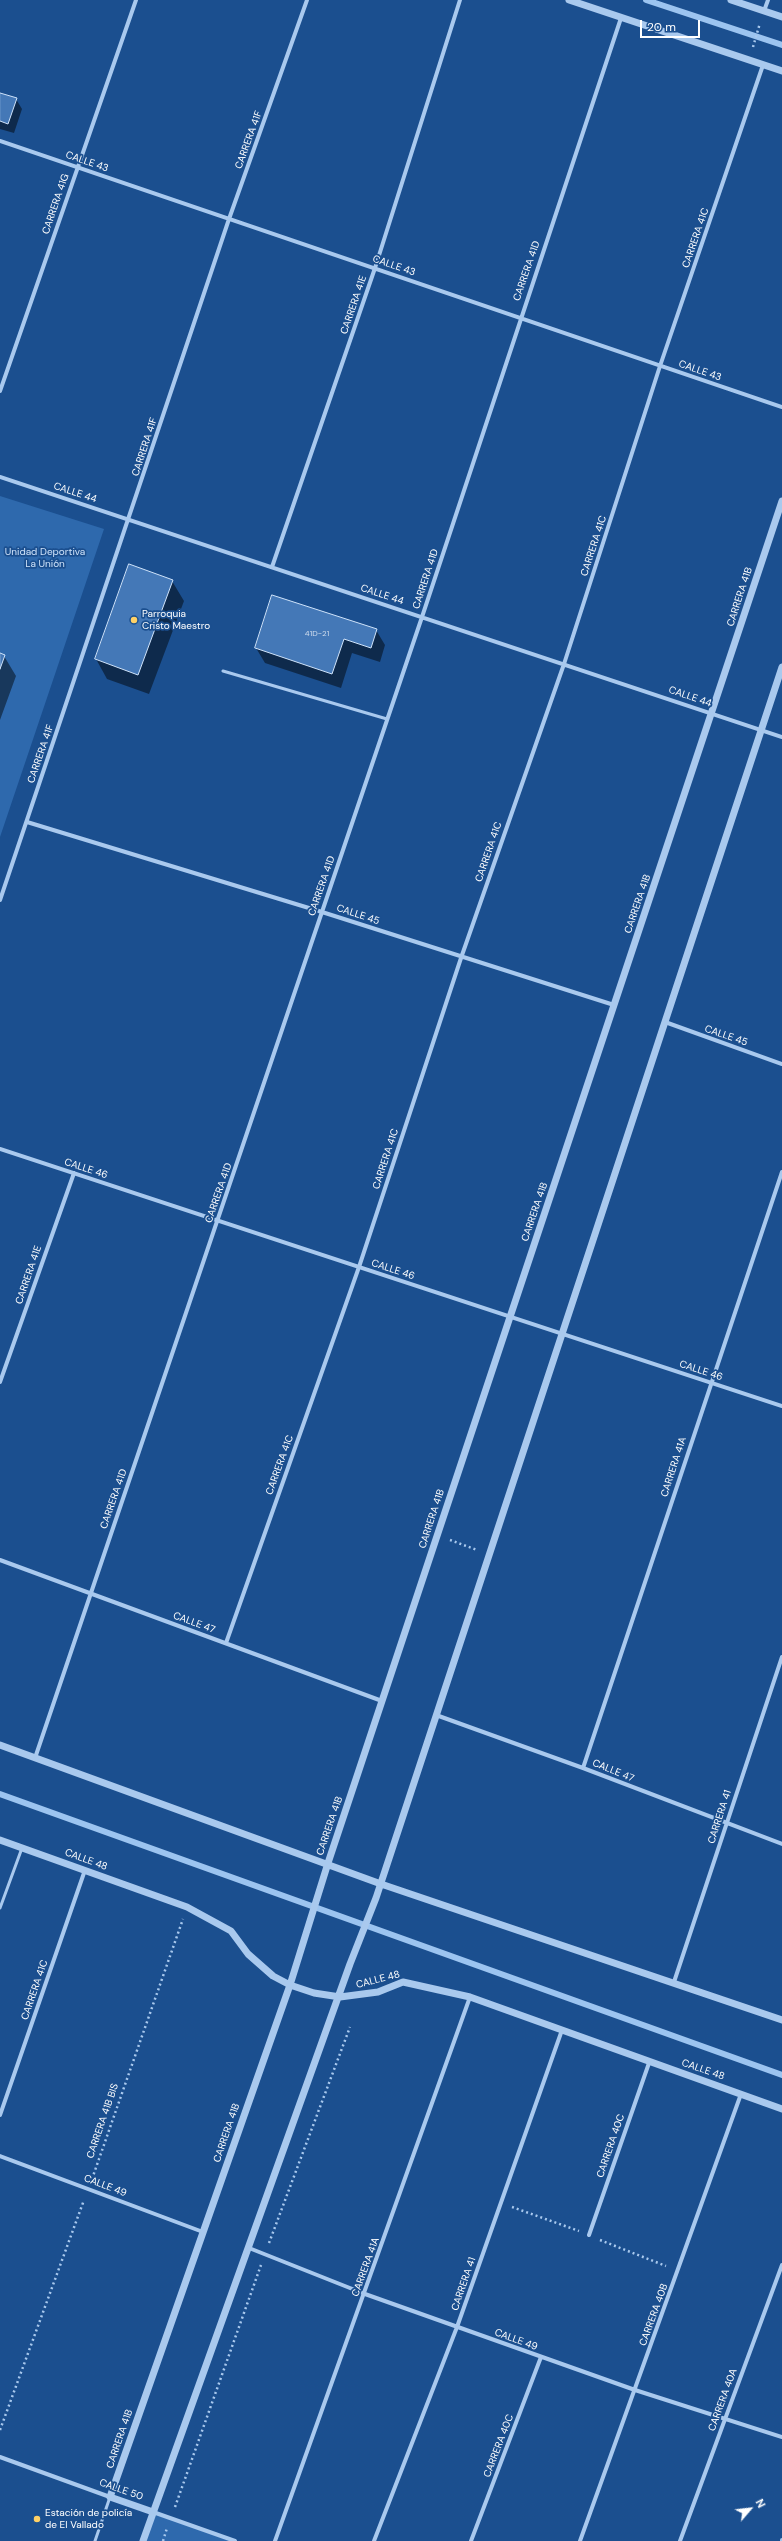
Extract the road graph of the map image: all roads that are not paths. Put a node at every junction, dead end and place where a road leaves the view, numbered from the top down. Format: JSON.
{"nodes":[{"id":1,"x":136,"y":0,"type":"edge"},
{"id":2,"x":307,"y":0,"type":"edge"},
{"id":3,"x":460,"y":0,"type":"edge"},
{"id":4,"x":569,"y":0,"type":"edge"},
{"id":5,"x":731,"y":0,"type":"edge"},
{"id":6,"x":768,"y":0,"type":"edge"},
{"id":7,"x":764,"y":11,"type":"junction"},
{"id":8,"x":782,"y":17,"type":"edge"},
{"id":9,"x":622,"y":18,"type":"junction"},
{"id":10,"x":763,"y":64,"type":"junction"},
{"id":11,"x":782,"y":71,"type":"edge"},
{"id":12,"x":0,"y":141,"type":"edge"},
{"id":13,"x":77,"y":167,"type":"junction"},
{"id":14,"x":229,"y":219,"type":"junction"},
{"id":15,"x":375,"y":268,"type":"junction"},
{"id":16,"x":520,"y":318,"type":"junction"},
{"id":17,"x":660,"y":366,"type":"junction"},
{"id":18,"x":0,"y":391,"type":"edge"},
{"id":19,"x":782,"y":407,"type":"edge"},
{"id":20,"x":0,"y":477,"type":"edge"},
{"id":21,"x":782,"y":501,"type":"edge"},
{"id":22,"x":129,"y":520,"type":"junction"},
{"id":23,"x":272,"y":567,"type":"junction"},
{"id":24,"x":422,"y":617,"type":"junction"},
{"id":25,"x":564,"y":664,"type":"junction"},
{"id":26,"x":782,"y":667,"type":"edge"},
{"id":27,"x":223,"y":671,"type":"dead end"},
{"id":28,"x":712,"y":714,"type":"junction"},
{"id":29,"x":387,"y":720,"type":"junction"},
{"id":30,"x":761,"y":730,"type":"junction"},
{"id":31,"x":782,"y":737,"type":"edge"},
{"id":32,"x":27,"y":822,"type":"junction"},
{"id":33,"x":0,"y":900,"type":"edge"},
{"id":34,"x":322,"y":912,"type":"junction"},
{"id":35,"x":461,"y":958,"type":"junction"},
{"id":36,"x":615,"y":1006,"type":"junction"},
{"id":37,"x":665,"y":1022,"type":"junction"},
{"id":38,"x":782,"y":1064,"type":"edge"},
{"id":39,"x":0,"y":1149,"type":"edge"},
{"id":40,"x":782,"y":1172,"type":"edge"},
{"id":41,"x":74,"y":1173,"type":"junction"},
{"id":42,"x":218,"y":1221,"type":"junction"},
{"id":43,"x":359,"y":1267,"type":"junction"},
{"id":44,"x":510,"y":1317,"type":"junction"},
{"id":45,"x":562,"y":1334,"type":"junction"},
{"id":46,"x":0,"y":1382,"type":"edge"},
{"id":47,"x":710,"y":1382,"type":"junction"},
{"id":48,"x":782,"y":1406,"type":"edge"},
{"id":49,"x":0,"y":1560,"type":"edge"},
{"id":50,"x":89,"y":1593,"type":"junction"},
{"id":51,"x":226,"y":1643,"type":"junction"},
{"id":52,"x":782,"y":1657,"type":"edge"},
{"id":53,"x":382,"y":1701,"type":"junction"},
{"id":54,"x":436,"y":1715,"type":"junction"},
{"id":55,"x":0,"y":1745,"type":"edge"},
{"id":56,"x":35,"y":1758,"type":"junction"},
{"id":57,"x":583,"y":1768,"type":"junction"},
{"id":58,"x":726,"y":1824,"type":"junction"},
{"id":59,"x":0,"y":1840,"type":"edge"},
{"id":60,"x":782,"y":1844,"type":"edge"},
{"id":61,"x":22,"y":1848,"type":"junction"},
{"id":62,"x":328,"y":1863,"type":"junction"},
{"id":63,"x":85,"y":1870,"type":"junction"},
{"id":64,"x":381,"y":1884,"type":"junction"},
{"id":65,"x":0,"y":1908,"type":"edge"},
{"id":66,"x":674,"y":1982,"type":"junction"},
{"id":67,"x":290,"y":1985,"type":"junction"},
{"id":68,"x":340,"y":1997,"type":"junction"},
{"id":69,"x":470,"y":1997,"type":"junction"},
{"id":70,"x":782,"y":2020,"type":"edge"},
{"id":71,"x":562,"y":2030,"type":"junction"},
{"id":72,"x":649,"y":2063,"type":"junction"},
{"id":73,"x":742,"y":2094,"type":"junction"},
{"id":74,"x":782,"y":2109,"type":"edge"},
{"id":75,"x":0,"y":2115,"type":"edge"},
{"id":76,"x":0,"y":2156,"type":"edge"},
{"id":77,"x":203,"y":2232,"type":"junction"},
{"id":78,"x":589,"y":2235,"type":"dead end"},
{"id":79,"x":249,"y":2248,"type":"junction"},
{"id":80,"x":782,"y":2265,"type":"edge"},
{"id":81,"x":365,"y":2294,"type":"junction"},
{"id":82,"x":457,"y":2327,"type":"junction"},
{"id":83,"x":541,"y":2357,"type":"junction"},
{"id":84,"x":635,"y":2390,"type":"junction"},
{"id":85,"x":724,"y":2418,"type":"junction"},
{"id":86,"x":782,"y":2437,"type":"edge"},
{"id":87,"x":0,"y":2457,"type":"edge"},
{"id":88,"x":110,"y":2497,"type":"junction"},
{"id":89,"x":153,"y":2512,"type":"junction"},
{"id":90,"x":95,"y":2541,"type":"edge"},
{"id":91,"x":143,"y":2541,"type":"edge"},
{"id":92,"x":236,"y":2541,"type":"edge"},
{"id":93,"x":275,"y":2541,"type":"edge"},
{"id":94,"x":374,"y":2541,"type":"edge"},
{"id":95,"x":472,"y":2541,"type":"edge"},
{"id":96,"x":580,"y":2541,"type":"edge"},
{"id":97,"x":680,"y":2541,"type":"edge"}],
"edges":[{"from":1,"to":13,"type":"street","name":"CARRERA 41G"},
{"from":2,"to":14,"type":"street","name":"CARRERA 41F"},
{"from":3,"to":15,"type":"street","name":"CARRERA 41E"},
{"from":4,"to":9,"type":"street"},
{"from":5,"to":7,"type":"street"},
{"from":6,"to":7,"type":"street"},
{"from":7,"to":8,"type":"street"},
{"from":9,"to":10,"type":"street"},
{"from":9,"to":16,"type":"street","name":"CARRERA 41D"},
{"from":10,"to":11,"type":"street"},
{"from":10,"to":17,"type":"street","name":"CARRERA 41C"},
{"from":12,"to":13,"type":"street","name":"CALLE 43"},
{"from":13,"to":14,"type":"street","name":"CALLE 43"},
{"from":13,"to":18,"type":"street","name":"CARRERA 41G"},
{"from":14,"to":15,"type":"street","name":"CALLE 43"},
{"from":14,"to":22,"type":"street","name":"CARRERA 41F"},
{"from":15,"to":16,"type":"street","name":"CALLE 43"},
{"from":15,"to":23,"type":"street","name":"CARRERA 41E"},
{"from":16,"to":17,"type":"street","name":"CALLE 43"},
{"from":16,"to":24,"type":"street","name":"CARRERA 41D"},
{"from":17,"to":19,"type":"street","name":"CALLE 43"},
{"from":17,"to":25,"type":"street","name":"CARRERA 41C"},
{"from":20,"to":22,"type":"street","name":"CALLE 44"},
{"from":21,"to":28,"type":"street","name":"CARRERA 41B"},
{"from":22,"to":23,"type":"street","name":"CALLE 44"},
{"from":22,"to":32,"type":"street","name":"CARRERA 41F"},
{"from":23,"to":24,"type":"street","name":"CALLE 44"},
{"from":24,"to":25,"type":"street","name":"CALLE 44"},
{"from":24,"to":29,"type":"street","name":"CARRERA 41D"},
{"from":25,"to":28,"type":"street","name":"CALLE 44"},
{"from":25,"to":35,"type":"street","name":"CARRERA 41C"},
{"from":26,"to":30,"type":"street"},
{"from":27,"to":29,"type":"lane"},
{"from":28,"to":30,"type":"street","name":"CALLE 44"},
{"from":28,"to":36,"type":"street","name":"CARRERA 41B"},
{"from":29,"to":34,"type":"street","name":"CARRERA 41D"},
{"from":30,"to":31,"type":"street","name":"CALLE 44"},
{"from":30,"to":37,"type":"street"},
{"from":32,"to":33,"type":"street","name":"CARRERA 41F"},
{"from":32,"to":34,"type":"street","name":"CALLE 45"},
{"from":34,"to":35,"type":"street","name":"CALLE 45"},
{"from":34,"to":42,"type":"street","name":"CARRERA 41D"},
{"from":35,"to":36,"type":"street","name":"CALLE 45"},
{"from":35,"to":43,"type":"street","name":"CARRERA 41C"},
{"from":36,"to":44,"type":"street","name":"CARRERA 41B"},
{"from":37,"to":38,"type":"street","name":"CALLE 45"},
{"from":37,"to":45,"type":"street"},
{"from":39,"to":41,"type":"street","name":"CALLE 46"},
{"from":40,"to":47,"type":"street","name":"CARRERA 41A"},
{"from":41,"to":42,"type":"street","name":"CALLE 46"},
{"from":41,"to":46,"type":"street","name":"CARRERA 41E"},
{"from":42,"to":43,"type":"street","name":"CALLE 46"},
{"from":42,"to":50,"type":"street","name":"CARRERA 41D"},
{"from":43,"to":44,"type":"street","name":"CALLE 46"},
{"from":43,"to":51,"type":"street","name":"CARRERA 41C"},
{"from":44,"to":45,"type":"street","name":"CALLE 46"},
{"from":44,"to":53,"type":"street","name":"CARRERA 41B"},
{"from":45,"to":47,"type":"street","name":"CALLE 46"},
{"from":45,"to":54,"type":"street"},
{"from":47,"to":48,"type":"street","name":"CALLE 46"},
{"from":47,"to":57,"type":"street","name":"CARRERA 41A"},
{"from":49,"to":50,"type":"street","name":"CALLE 47"},
{"from":50,"to":51,"type":"street","name":"CALLE 47"},
{"from":50,"to":56,"type":"street","name":"CARRERA 41D"},
{"from":51,"to":53,"type":"street","name":"CALLE 47"},
{"from":52,"to":58,"type":"street","name":"CARRERA 41"},
{"from":53,"to":62,"type":"street","name":"CARRERA 41B"},
{"from":54,"to":57,"type":"street","name":"CALLE 47"},
{"from":54,"to":64,"type":"street"},
{"from":55,"to":56,"type":"street"},
{"from":56,"to":62,"type":"street"},
{"from":57,"to":58,"type":"street","name":"CALLE 47"},
{"from":58,"to":60,"type":"street","name":"CALLE 47"},
{"from":58,"to":66,"type":"street","name":"CARRERA 41"},
{"from":59,"to":61,"type":"street","name":"CALLE 48"},
{"from":61,"to":63,"type":"street","name":"CALLE 48"},
{"from":61,"to":65,"type":"lane"},
{"from":62,"to":64,"type":"street"},
{"from":62,"to":67,"type":"street","name":"CARRERA 41B"},
{"from":63,"to":67,"type":"street","name":"CALLE 48"},
{"from":63,"to":75,"type":"street","name":"CARRERA 41C"},
{"from":64,"to":66,"type":"street"},
{"from":64,"to":68,"type":"street"},
{"from":66,"to":70,"type":"street"},
{"from":67,"to":68,"type":"street","name":"CALLE 48"},
{"from":67,"to":77,"type":"street","name":"CARRERA 41B"},
{"from":68,"to":69,"type":"street","name":"CALLE 48"},
{"from":68,"to":79,"type":"street"},
{"from":69,"to":71,"type":"street","name":"CALLE 48"},
{"from":69,"to":81,"type":"street","name":"CARRERA 41A"},
{"from":71,"to":72,"type":"street","name":"CALLE 48"},
{"from":71,"to":82,"type":"street","name":"CARRERA 41"},
{"from":72,"to":73,"type":"street","name":"CALLE 48"},
{"from":72,"to":78,"type":"street","name":"CARRERA 40C"},
{"from":73,"to":74,"type":"street","name":"CALLE 48"},
{"from":73,"to":84,"type":"street","name":"CARRERA 40B"},
{"from":76,"to":77,"type":"street","name":"CALLE 49"},
{"from":77,"to":88,"type":"street","name":"CARRERA 41B"},
{"from":79,"to":81,"type":"street","name":"CALLE 49"},
{"from":79,"to":89,"type":"street"},
{"from":80,"to":85,"type":"street","name":"CARRERA 40A"},
{"from":81,"to":82,"type":"street","name":"CALLE 49"},
{"from":81,"to":93,"type":"street","name":"CARRERA 41A"},
{"from":82,"to":83,"type":"street","name":"CALLE 49"},
{"from":82,"to":94,"type":"street","name":"CARRERA 41"},
{"from":83,"to":84,"type":"street","name":"CALLE 49"},
{"from":83,"to":95,"type":"street","name":"CARRERA 40C"},
{"from":84,"to":85,"type":"street","name":"CALLE 49"},
{"from":84,"to":96,"type":"street","name":"CARRERA 40B"},
{"from":85,"to":86,"type":"street","name":"CALLE 49"},
{"from":85,"to":97,"type":"street","name":"CARRERA 40A"},
{"from":87,"to":88,"type":"street","name":"CALLE 50"},
{"from":88,"to":89,"type":"street","name":"CALLE 50"},
{"from":88,"to":90,"type":"lane","name":"CARRERA 41B"},
{"from":89,"to":91,"type":"street"},
{"from":89,"to":92,"type":"street","name":"CALLE 50"}]}
